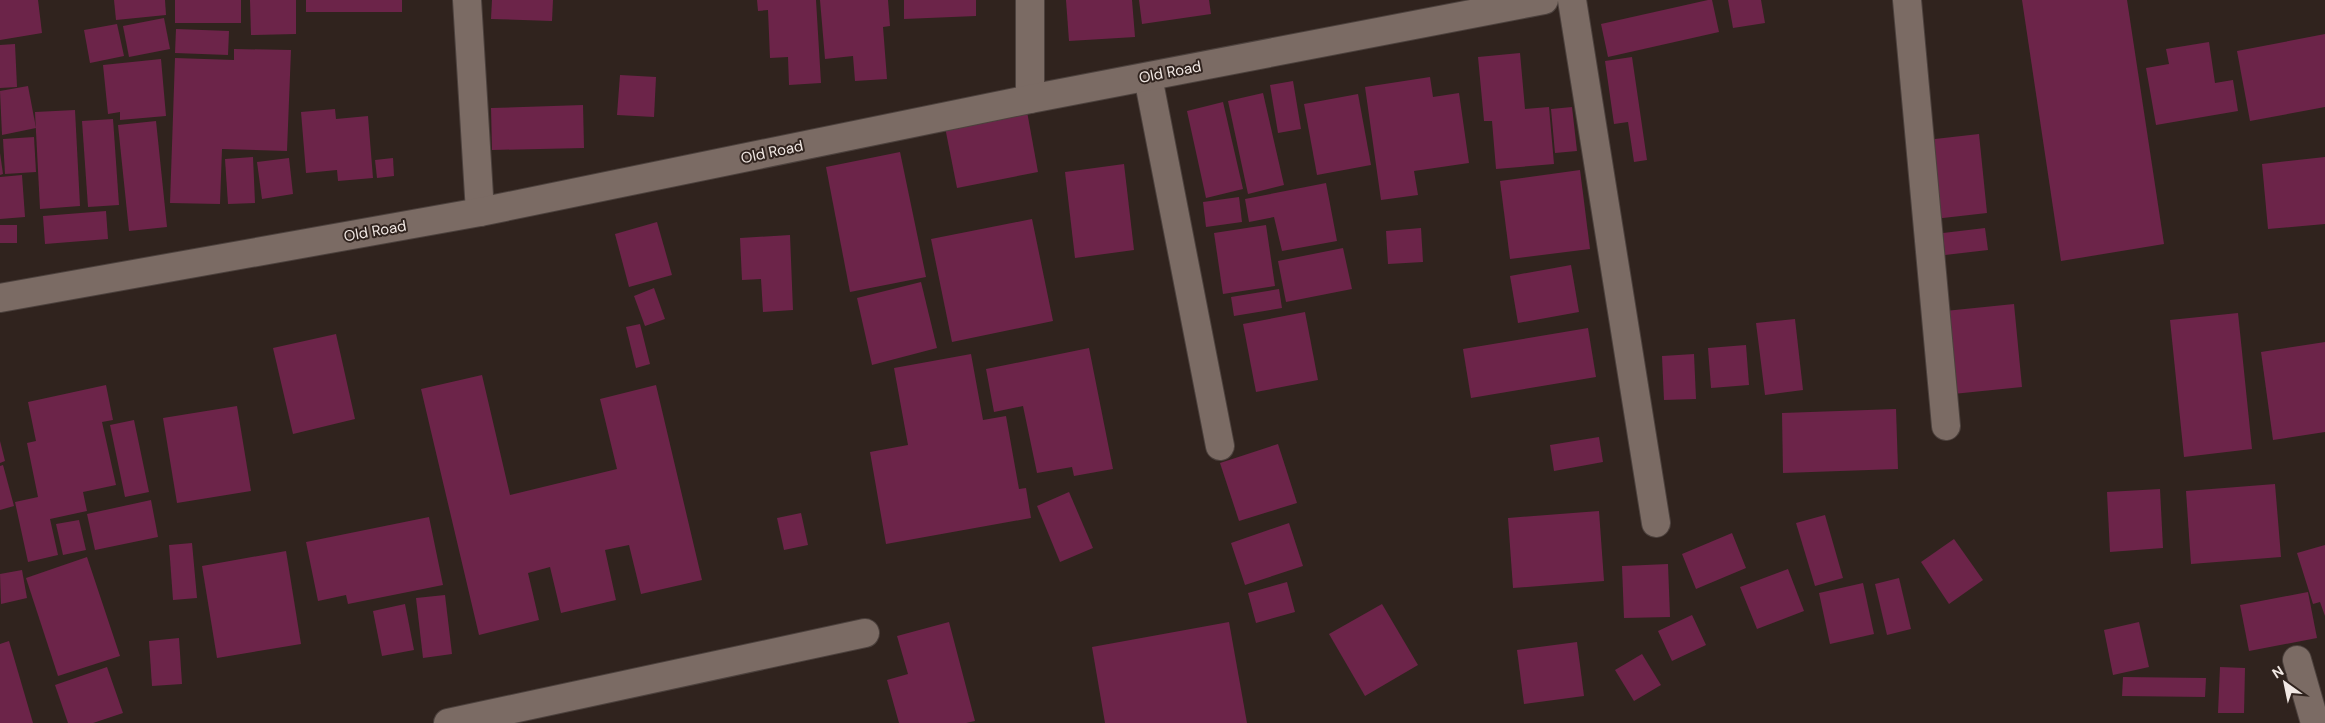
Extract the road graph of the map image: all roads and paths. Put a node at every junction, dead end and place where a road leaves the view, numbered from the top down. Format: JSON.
{"nodes":[{"id":1,"x":467,"y":0,"type":"edge"},
{"id":2,"x":1030,"y":0,"type":"edge"},
{"id":3,"x":1544,"y":0,"type":"edge"},
{"id":4,"x":1572,"y":0,"type":"edge"},
{"id":5,"x":1907,"y":0,"type":"edge"},
{"id":6,"x":1513,"y":3,"type":"edge"},
{"id":7,"x":1148,"y":76,"type":"junction"},
{"id":8,"x":1030,"y":99,"type":"junction"},
{"id":9,"x":480,"y":212,"type":"junction"},
{"id":10,"x":0,"y":298,"type":"edge"},
{"id":11,"x":1946,"y":426,"type":"dead end"},
{"id":12,"x":1220,"y":446,"type":"dead end"},
{"id":13,"x":1656,"y":523,"type":"dead end"},
{"id":14,"x":864,"y":633,"type":"dead end"},
{"id":15,"x":2297,"y":660,"type":"dead end"},
{"id":16,"x":448,"y":723,"type":"edge"},
{"id":17,"x":2315,"y":723,"type":"edge"}],
"edges":[{"from":1,"to":9,"type":"street"},
{"from":2,"to":8,"type":"street"},
{"from":3,"to":6,"type":"street","name":"Old Road"},
{"from":4,"to":13,"type":"street"},
{"from":5,"to":11,"type":"street"},
{"from":6,"to":7,"type":"street","name":"Old Road"},
{"from":7,"to":8,"type":"street","name":"Old Road"},
{"from":7,"to":12,"type":"street"},
{"from":8,"to":9,"type":"street","name":"Old Road"},
{"from":9,"to":10,"type":"street","name":"Old Road"},
{"from":14,"to":16,"type":"street"},
{"from":15,"to":17,"type":"street"}]}
